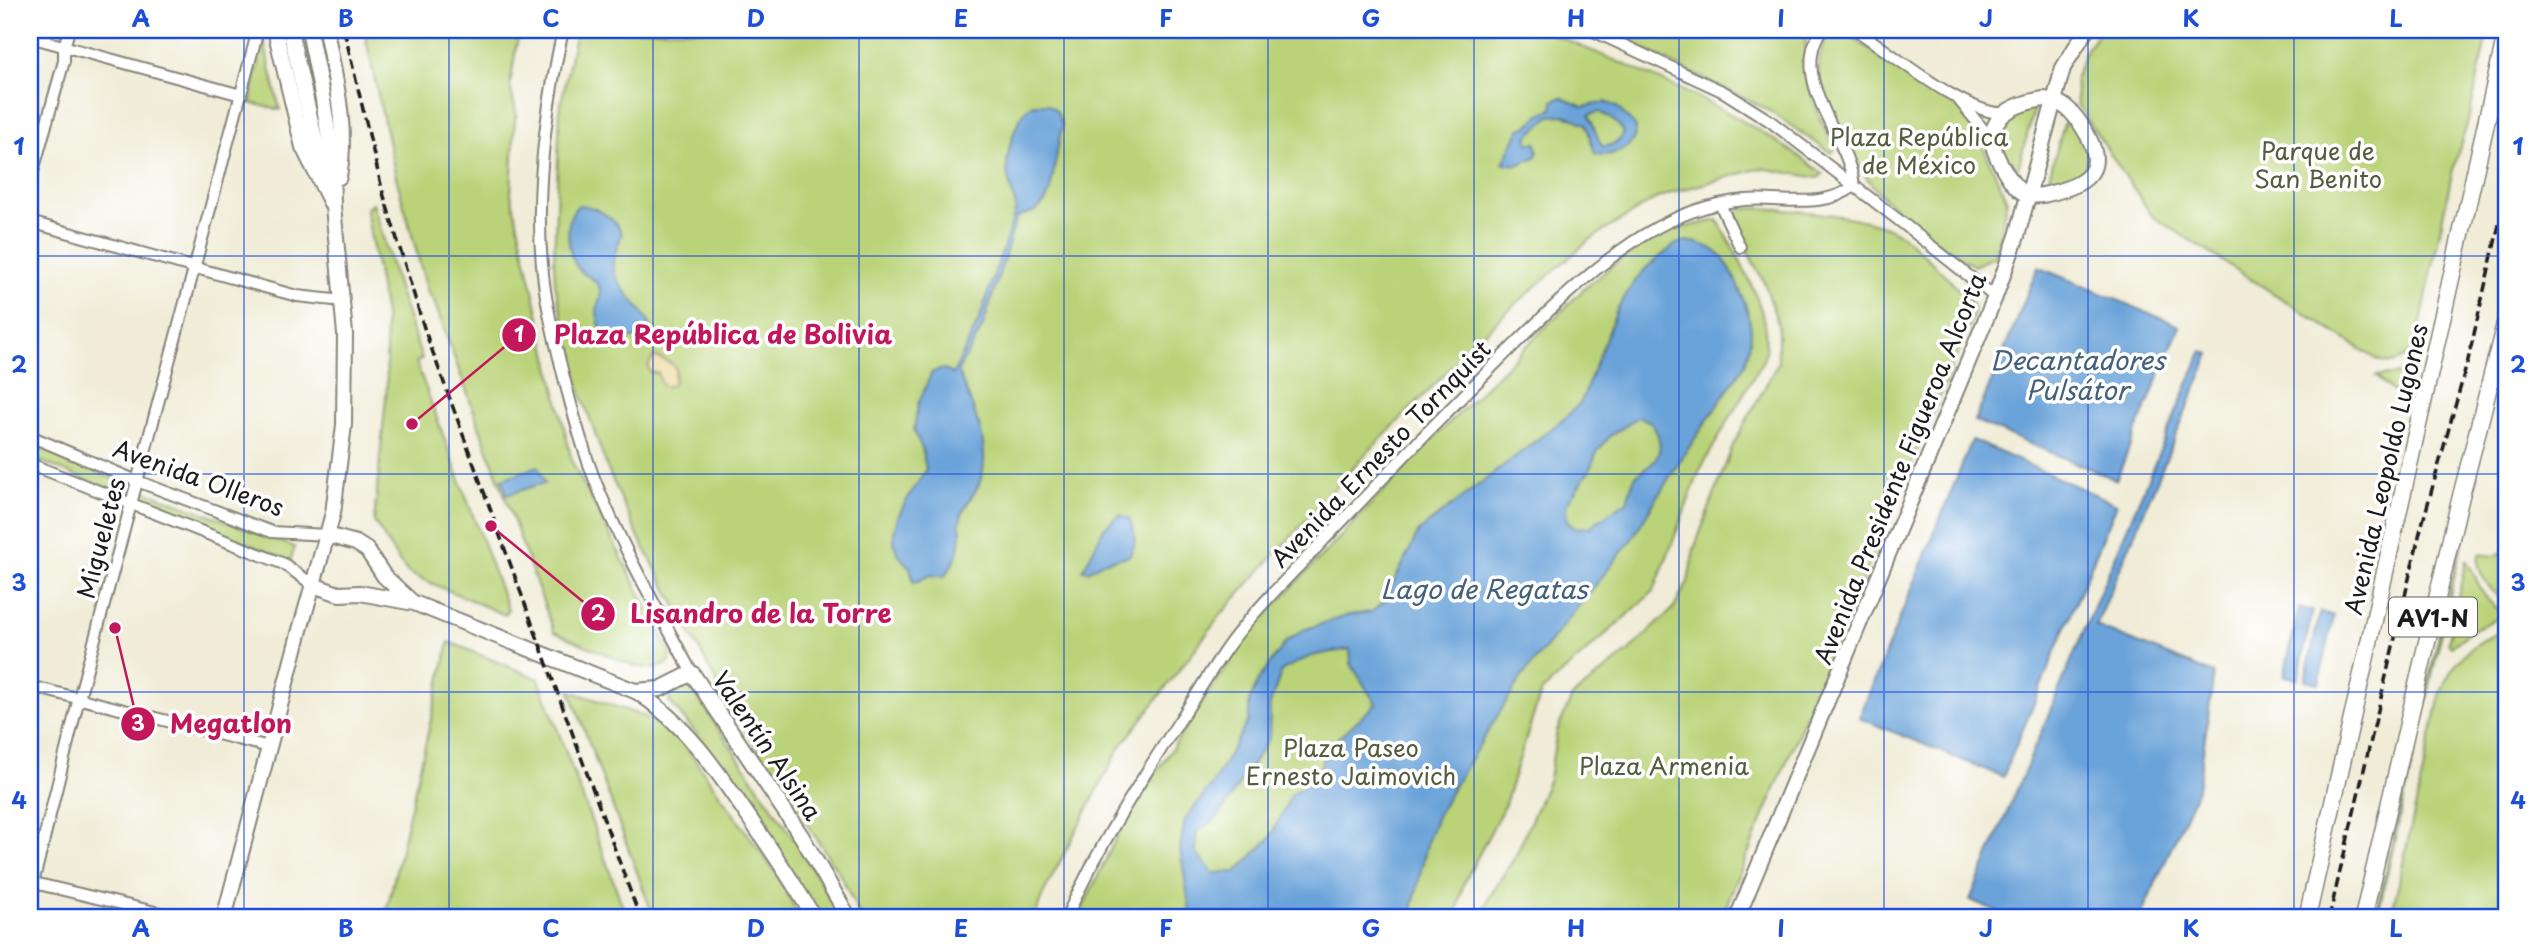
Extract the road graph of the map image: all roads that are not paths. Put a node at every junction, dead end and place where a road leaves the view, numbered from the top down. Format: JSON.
{"nodes":[{"id":1,"x":69,"y":30,"type":"edge"},
{"id":2,"x":258,"y":30,"type":"edge"},
{"id":3,"x":275,"y":30,"type":"edge"},
{"id":4,"x":290,"y":30,"type":"edge"},
{"id":5,"x":309,"y":30,"type":"edge"},
{"id":6,"x":326,"y":30,"type":"edge"},
{"id":7,"x":563,"y":30,"type":"edge"},
{"id":8,"x":1591,"y":30,"type":"edge"},
{"id":9,"x":1821,"y":30,"type":"edge"},
{"id":10,"x":1856,"y":30,"type":"edge"},
{"id":11,"x":2086,"y":30,"type":"edge"},
{"id":12,"x":2507,"y":30,"type":"edge"},
{"id":13,"x":30,"y":37,"type":"edge"},
{"id":14,"x":64,"y":47,"type":"junction"},
{"id":15,"x":241,"y":95,"type":"junction"},
{"id":16,"x":1957,"y":98,"type":"junction"},
{"id":17,"x":2053,"y":100,"type":"junction"},
{"id":18,"x":2004,"y":113,"type":"junction"},
{"id":19,"x":1993,"y":147,"type":"junction"},
{"id":20,"x":30,"y":182,"type":"edge"},
{"id":21,"x":1854,"y":186,"type":"junction"},
{"id":22,"x":2027,"y":195,"type":"junction"},
{"id":23,"x":1720,"y":204,"type":"junction"},
{"id":24,"x":333,"y":206,"type":"junction"},
{"id":25,"x":30,"y":222,"type":"edge"},
{"id":26,"x":1740,"y":247,"type":"dead end"},
{"id":27,"x":195,"y":268,"type":"junction"},
{"id":28,"x":1995,"y":298,"type":"junction"},
{"id":29,"x":343,"y":301,"type":"junction"},
{"id":30,"x":2507,"y":316,"type":"edge"},
{"id":31,"x":30,"y":436,"type":"edge"},
{"id":32,"x":30,"y":464,"type":"edge"},
{"id":33,"x":137,"y":481,"type":"junction"},
{"id":34,"x":131,"y":505,"type":"junction"},
{"id":35,"x":327,"y":535,"type":"junction"},
{"id":36,"x":375,"y":564,"type":"junction"},
{"id":37,"x":313,"y":585,"type":"junction"},
{"id":38,"x":360,"y":593,"type":"junction"},
{"id":39,"x":414,"y":603,"type":"junction"},
{"id":40,"x":692,"y":673,"type":"junction"},
{"id":41,"x":670,"y":685,"type":"junction"},
{"id":42,"x":30,"y":686,"type":"edge"},
{"id":43,"x":635,"y":691,"type":"junction"},
{"id":44,"x":79,"y":698,"type":"junction"},
{"id":45,"x":667,"y":712,"type":"junction"},
{"id":46,"x":269,"y":747,"type":"junction"},
{"id":47,"x":31,"y":882,"type":"edge"},
{"id":48,"x":30,"y":895,"type":"edge"},
{"id":49,"x":180,"y":918,"type":"edge"},
{"id":50,"x":224,"y":918,"type":"edge"},
{"id":51,"x":814,"y":918,"type":"edge"},
{"id":52,"x":849,"y":918,"type":"edge"},
{"id":53,"x":1066,"y":918,"type":"edge"},
{"id":54,"x":1737,"y":918,"type":"edge"},
{"id":55,"x":2307,"y":918,"type":"edge"},
{"id":56,"x":2363,"y":918,"type":"edge"}],
"edges":[{"from":1,"to":14,"type":"street"},
{"from":2,"to":15,"type":"street","name":"Migueletes"},
{"from":3,"to":24,"type":"main road"},
{"from":4,"to":24,"type":"main road"},
{"from":5,"to":24,"type":"main road"},
{"from":6,"to":24,"type":"main road"},
{"from":7,"to":40,"type":"street","name":"Valentín Alsina"},
{"from":8,"to":21,"type":"street"},
{"from":9,"to":21,"type":"street"},
{"from":10,"to":16,"type":"street"},
{"from":11,"to":17,"type":"main road","name":"Avenida Presidente Figueroa Alcorta"},
{"from":12,"to":55,"type":"highway","name":"Avenida Leopoldo Lugones","number":"AV1-N"},
{"from":13,"to":14,"type":"street"},
{"from":14,"to":15,"type":"street"},
{"from":14,"to":20,"type":"street"},
{"from":15,"to":27,"type":"street","name":"Migueletes"},
{"from":16,"to":18,"type":"street"},
{"from":16,"to":19,"type":"street"},
{"from":17,"to":18,"type":"main road"},
{"from":17,"to":22,"type":"main road","name":"Avenida Presidente Figueroa Alcorta"},
{"from":17,"to":22,"type":"main road"},
{"from":18,"to":19,"type":"main road"},
{"from":19,"to":22,"type":"main road"},
{"from":21,"to":23,"type":"street","name":"Avenida Ernesto Tornquist"},
{"from":21,"to":28,"type":"street"},
{"from":22,"to":28,"type":"main road","name":"Avenida Presidente Figueroa Alcorta"},
{"from":23,"to":26,"type":"street"},
{"from":23,"to":53,"type":"street","name":"Avenida Ernesto Tornquist"},
{"from":24,"to":29,"type":"main road"},
{"from":25,"to":27,"type":"street"},
{"from":27,"to":29,"type":"street"},
{"from":27,"to":33,"type":"street","name":"Migueletes"},
{"from":28,"to":54,"type":"main road","name":"Avenida Presidente Figueroa Alcorta"},
{"from":29,"to":35,"type":"main road"},
{"from":30,"to":56,"type":"highway","number":"AV1-N"},
{"from":31,"to":33,"type":"street","name":"Avenida Olleros"},
{"from":32,"to":34,"type":"street","name":"Avenida Olleros"},
{"from":33,"to":34,"type":"street","name":"Migueletes"},
{"from":33,"to":35,"type":"street","name":"Avenida Olleros"},
{"from":34,"to":37,"type":"street","name":"Avenida Olleros"},
{"from":34,"to":44,"type":"street","name":"Migueletes"},
{"from":35,"to":36,"type":"main road","name":"Avenida Olleros"},
{"from":35,"to":37,"type":"main road"},
{"from":36,"to":38,"type":"main road"},
{"from":36,"to":39,"type":"main road","name":"Avenida Olleros"},
{"from":37,"to":38,"type":"main road","name":"Avenida Olleros"},
{"from":37,"to":46,"type":"main road"},
{"from":38,"to":39,"type":"main road","name":"Avenida Olleros"},
{"from":39,"to":43,"type":"main road","name":"Avenida Olleros"},
{"from":40,"to":41,"type":"main road"},
{"from":40,"to":52,"type":"main road","name":"Valentín Alsina"},
{"from":41,"to":43,"type":"main road"},
{"from":41,"to":45,"type":"main road"},
{"from":42,"to":44,"type":"street"},
{"from":43,"to":45,"type":"main road","name":"Avenida Olleros"},
{"from":44,"to":46,"type":"street"},
{"from":44,"to":47,"type":"street","name":"Migueletes"},
{"from":45,"to":51,"type":"main road","name":"Avenida Olleros"},
{"from":46,"to":50,"type":"main road"},
{"from":47,"to":48,"type":"street","name":"Migueletes"},
{"from":47,"to":49,"type":"street"}]}
